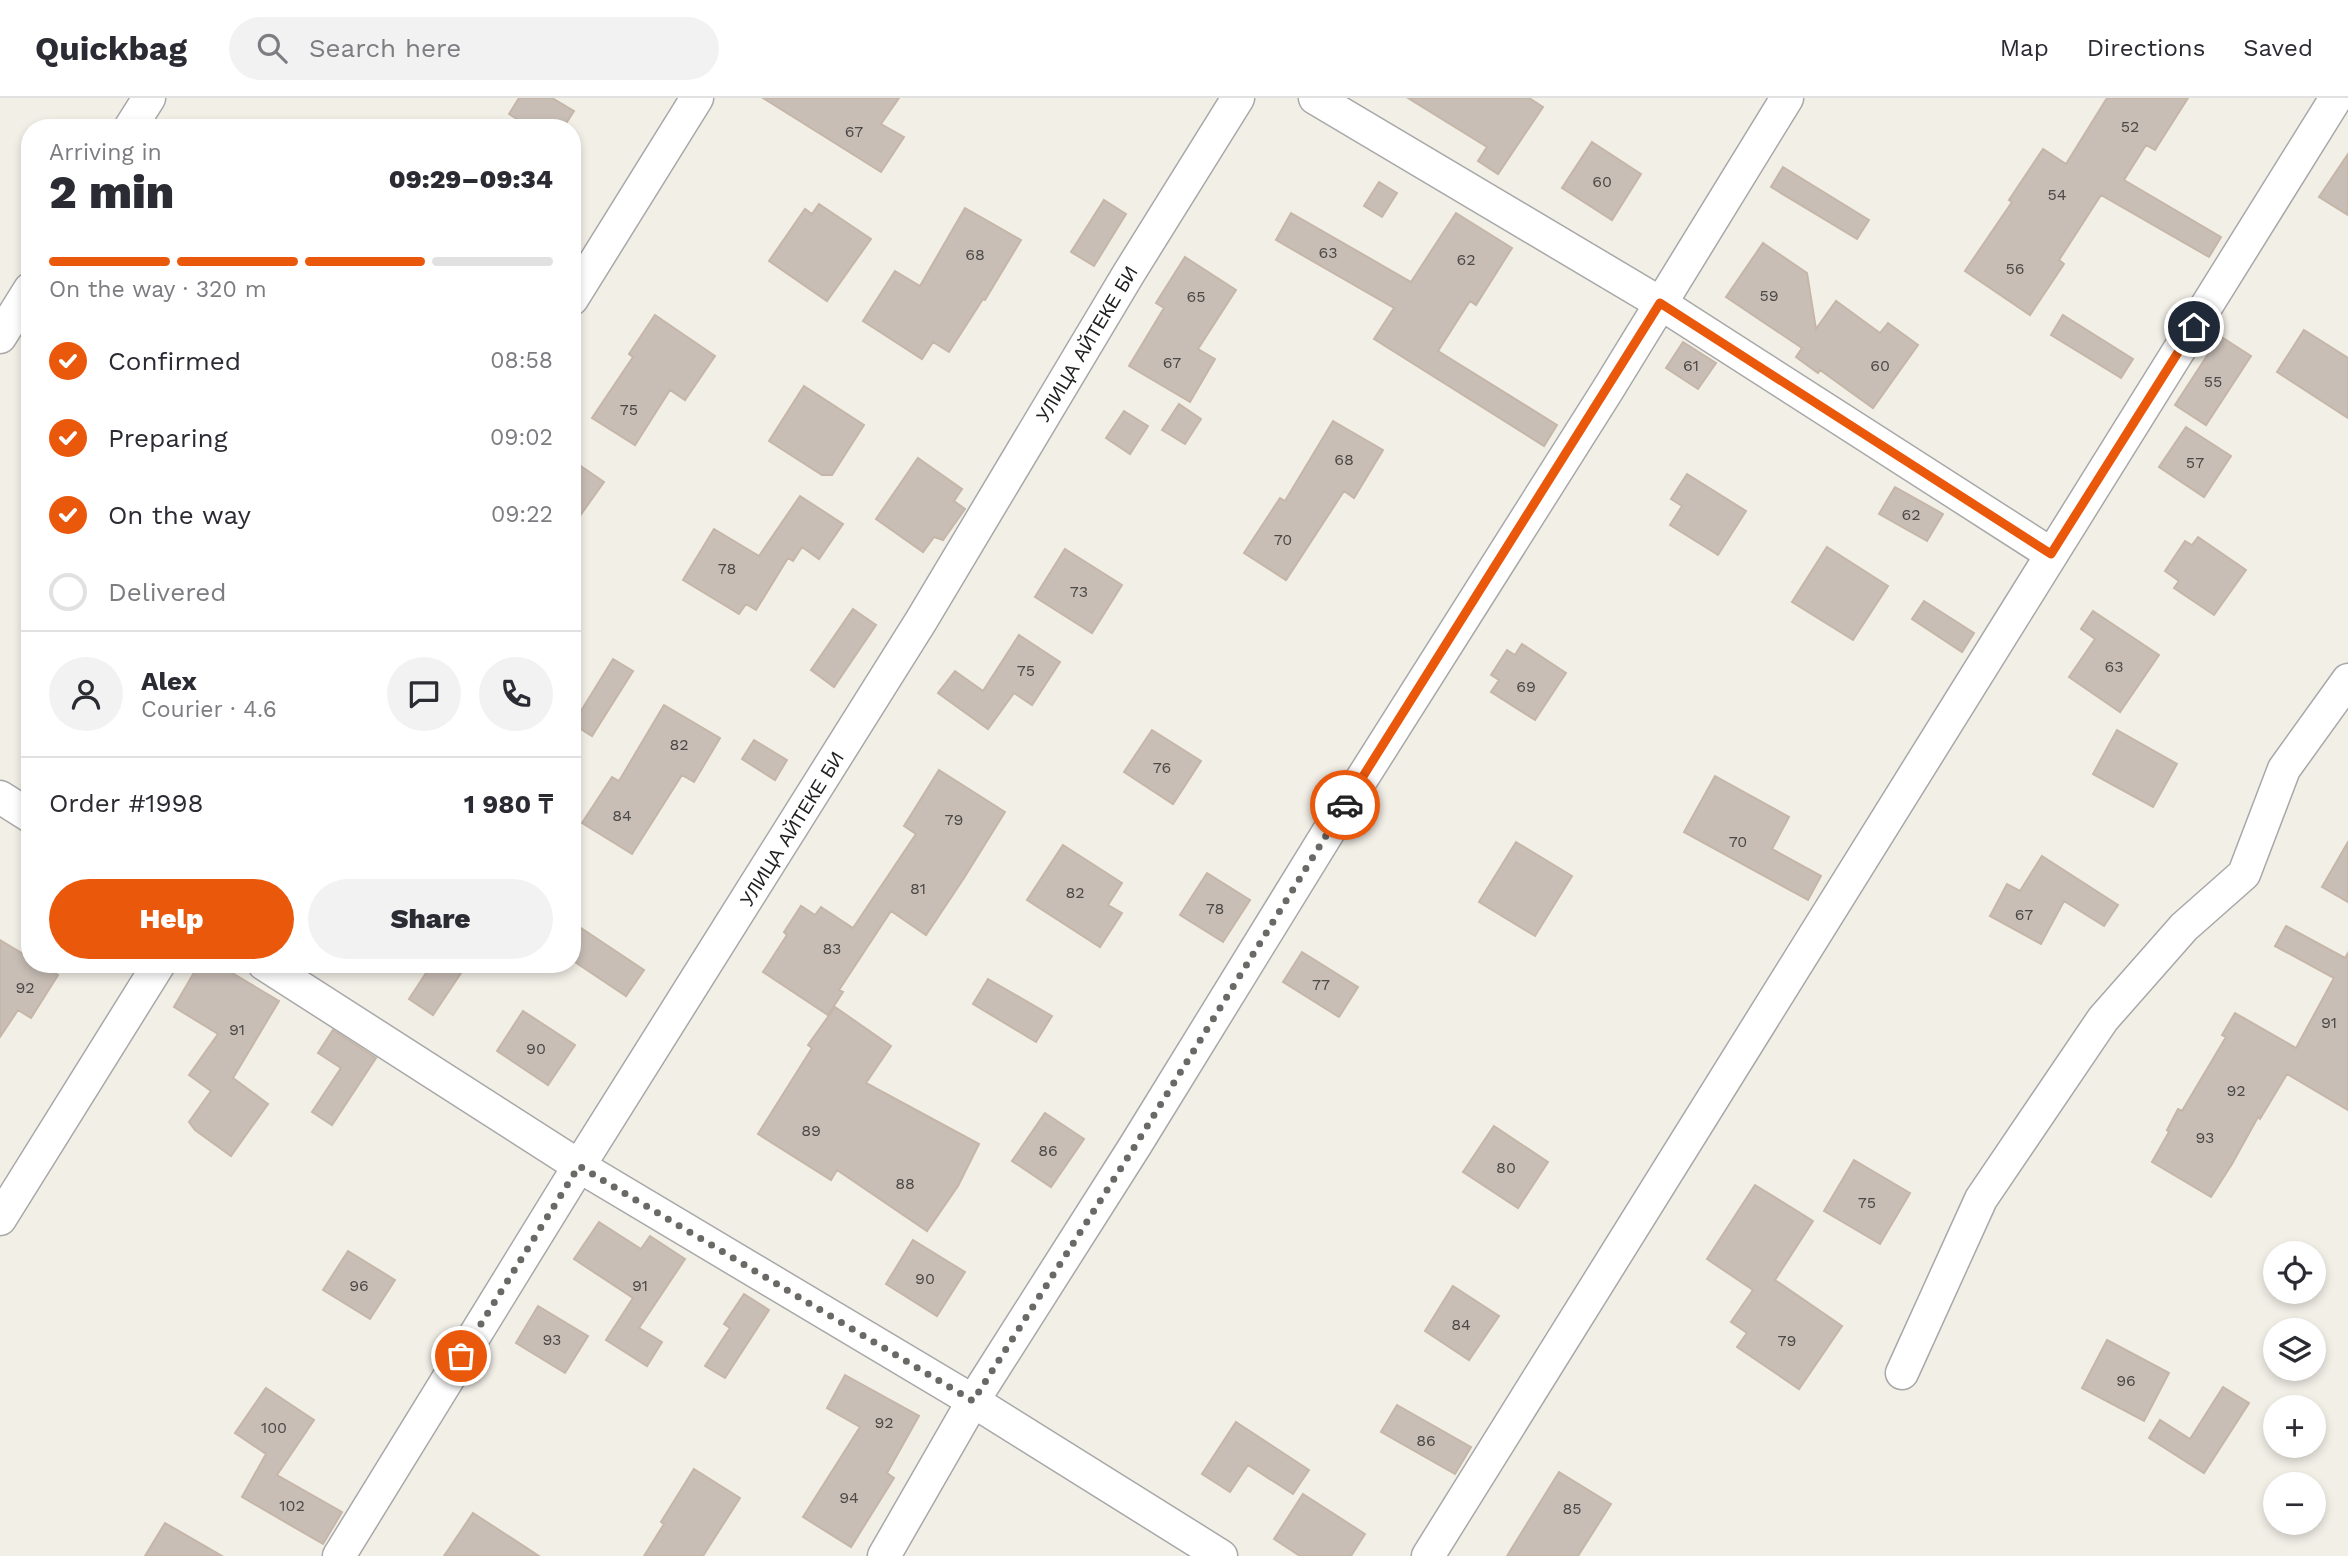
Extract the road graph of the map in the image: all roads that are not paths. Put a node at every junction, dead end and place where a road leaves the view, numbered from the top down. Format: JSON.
{"nodes":[{"id":1,"x":149,"y":98,"type":"edge"},
{"id":2,"x":697,"y":98,"type":"edge"},
{"id":3,"x":1238,"y":98,"type":"edge"},
{"id":4,"x":1315,"y":98,"type":"edge"},
{"id":5,"x":1787,"y":98,"type":"edge"},
{"id":6,"x":2336,"y":98,"type":"edge"},
{"id":7,"x":136,"y":119,"type":"edge"},
{"id":8,"x":581,"y":285,"type":"edge"},
{"id":9,"x":21,"y":303,"type":"edge"},
{"id":10,"x":1660,"y":303,"type":"junction"},
{"id":11,"x":0,"y":337,"type":"edge"},
{"id":12,"x":2051,"y":554,"type":"junction"},
{"id":13,"x":2348,"y":680,"type":"edge"},
{"id":14,"x":0,"y":797,"type":"edge"},
{"id":15,"x":21,"y":810,"type":"edge"},
{"id":16,"x":153,"y":973,"type":"edge"},
{"id":17,"x":278,"y":973,"type":"edge"},
{"id":18,"x":579,"y":1166,"type":"junction"},
{"id":19,"x":0,"y":1219,"type":"edge"},
{"id":20,"x":1902,"y":1373,"type":"dead end"},
{"id":21,"x":973,"y":1401,"type":"junction"},
{"id":22,"x":339,"y":1556,"type":"edge"},
{"id":23,"x":884,"y":1556,"type":"edge"},
{"id":24,"x":1221,"y":1556,"type":"edge"},
{"id":25,"x":1428,"y":1556,"type":"edge"}],
"edges":[{"from":1,"to":7,"type":"street"},
{"from":2,"to":8,"type":"street"},
{"from":3,"to":18,"type":"street","name":"УЛИЦА АЙТЕКЕ БИ"},
{"from":4,"to":10,"type":"street"},
{"from":5,"to":10,"type":"street"},
{"from":6,"to":12,"type":"street"},
{"from":9,"to":11,"type":"street"},
{"from":10,"to":12,"type":"street"},
{"from":10,"to":21,"type":"street"},
{"from":12,"to":25,"type":"street"},
{"from":13,"to":20,"type":"street"},
{"from":14,"to":15,"type":"street"},
{"from":16,"to":19,"type":"street"},
{"from":17,"to":18,"type":"street"},
{"from":18,"to":21,"type":"street"},
{"from":18,"to":22,"type":"street","name":"УЛИЦА АЙТЕКЕ БИ"},
{"from":21,"to":23,"type":"street"},
{"from":21,"to":24,"type":"street"}]}
